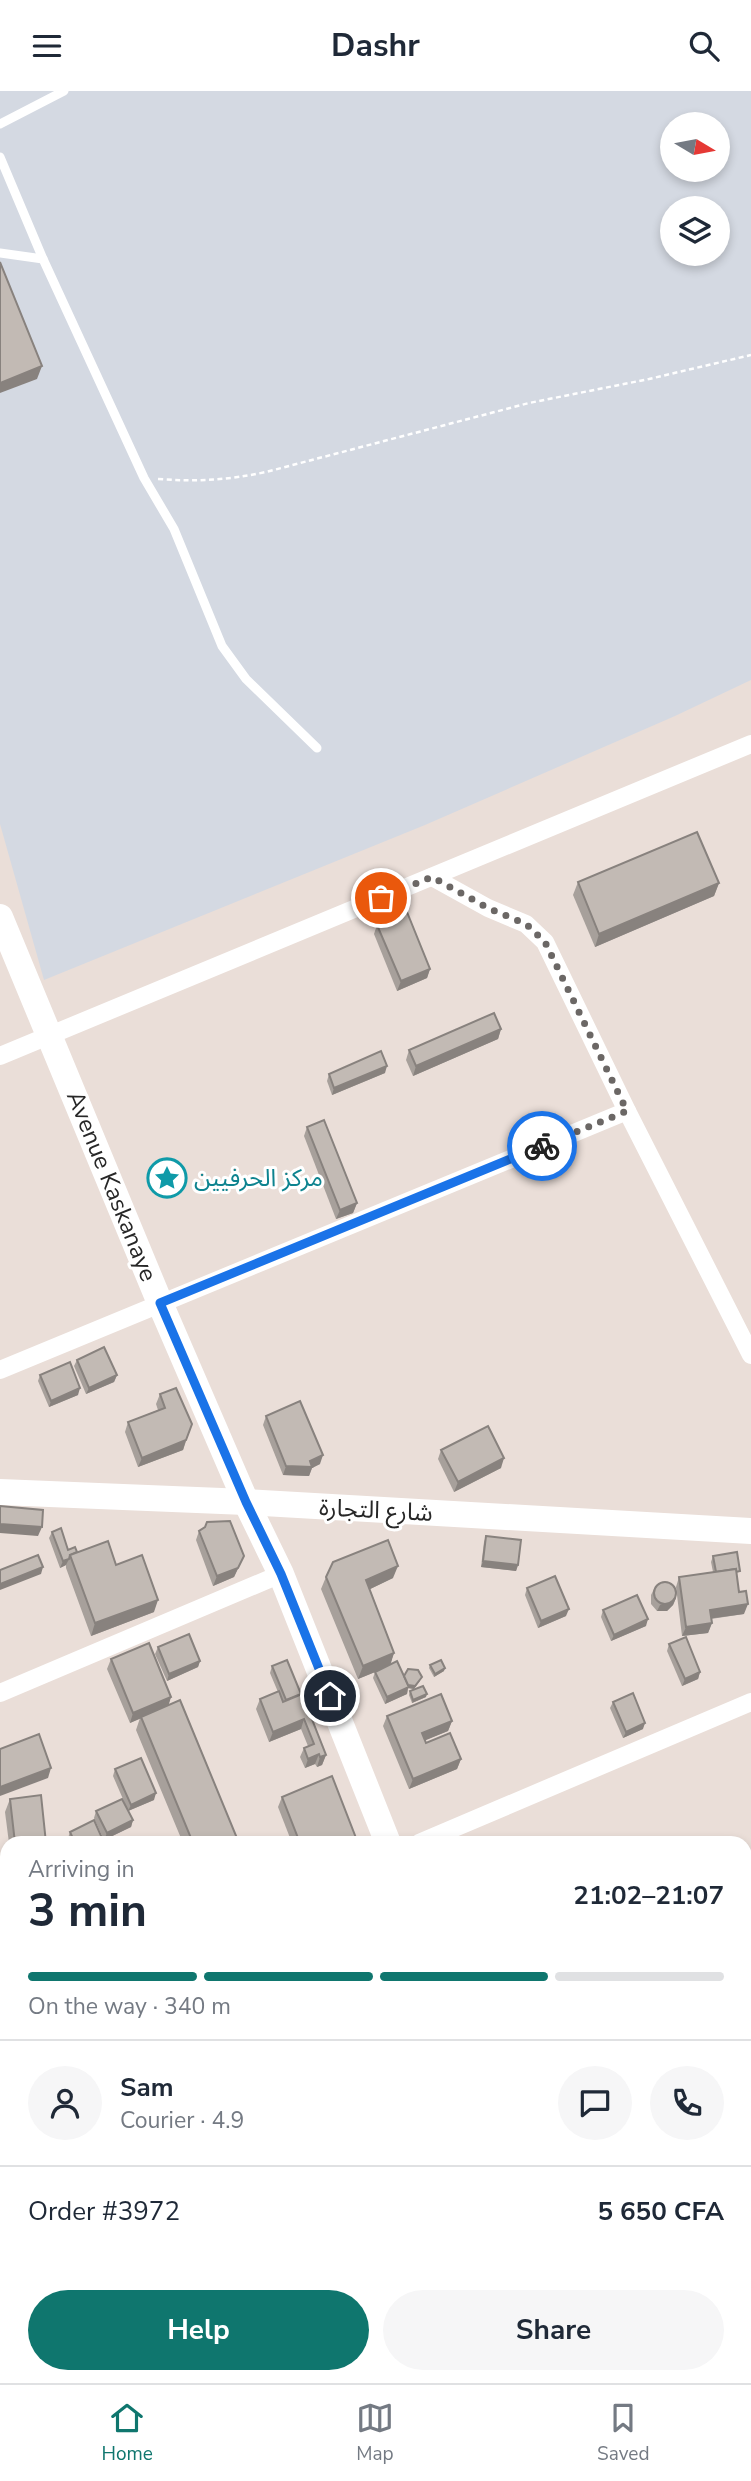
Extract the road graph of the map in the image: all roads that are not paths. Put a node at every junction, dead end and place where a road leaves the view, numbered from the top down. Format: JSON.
{"nodes":[{"id":1,"x":64,"y":91,"type":"edge"},
{"id":2,"x":0,"y":124,"type":"edge"},
{"id":3,"x":0,"y":157,"type":"edge"},
{"id":4,"x":0,"y":253,"type":"edge"},
{"id":5,"x":43,"y":259,"type":"junction"},
{"id":6,"x":751,"y":744,"type":"edge"},
{"id":7,"x":317,"y":748,"type":"dead end"},
{"id":8,"x":432,"y":877,"type":"junction"},
{"id":9,"x":0,"y":917,"type":"edge"},
{"id":10,"x":50,"y":1035,"type":"junction"},
{"id":11,"x":0,"y":1056,"type":"edge"},
{"id":12,"x":627,"y":1111,"type":"junction"},
{"id":13,"x":160,"y":1303,"type":"junction"},
{"id":14,"x":751,"y":1355,"type":"edge"},
{"id":15,"x":0,"y":1370,"type":"edge"},
{"id":16,"x":0,"y":1492,"type":"edge"},
{"id":17,"x":246,"y":1502,"type":"junction"},
{"id":18,"x":751,"y":1531,"type":"edge"},
{"id":19,"x":281,"y":1574,"type":"junction"},
{"id":20,"x":0,"y":1693,"type":"edge"},
{"id":21,"x":751,"y":1702,"type":"edge"},
{"id":22,"x":385,"y":1836,"type":"edge"},
{"id":23,"x":435,"y":1836,"type":"edge"}],
"edges":[{"from":1,"to":2,"type":"lane"},
{"from":3,"to":5,"type":"lane"},
{"from":4,"to":5,"type":"lane"},
{"from":5,"to":7,"type":"lane"},
{"from":6,"to":8,"type":"street"},
{"from":8,"to":10,"type":"street"},
{"from":8,"to":12,"type":"street"},
{"from":9,"to":10,"type":"street","name":"Avenue Kaskanaye"},
{"from":10,"to":11,"type":"street"},
{"from":10,"to":13,"type":"street","name":"Avenue Kaskanaye"},
{"from":12,"to":13,"type":"street"},
{"from":12,"to":14,"type":"street"},
{"from":13,"to":15,"type":"street"},
{"from":13,"to":17,"type":"street","name":"Avenue Kaskanaye"},
{"from":16,"to":17,"type":"street","name":"شارع التجارة"},
{"from":17,"to":18,"type":"street","name":"شارع التجارة"},
{"from":17,"to":19,"type":"street","name":"Avenue Kaskanaye"},
{"from":19,"to":20,"type":"street"},
{"from":19,"to":22,"type":"street","name":"Avenue Kaskanaye"},
{"from":21,"to":23,"type":"street"}]}
